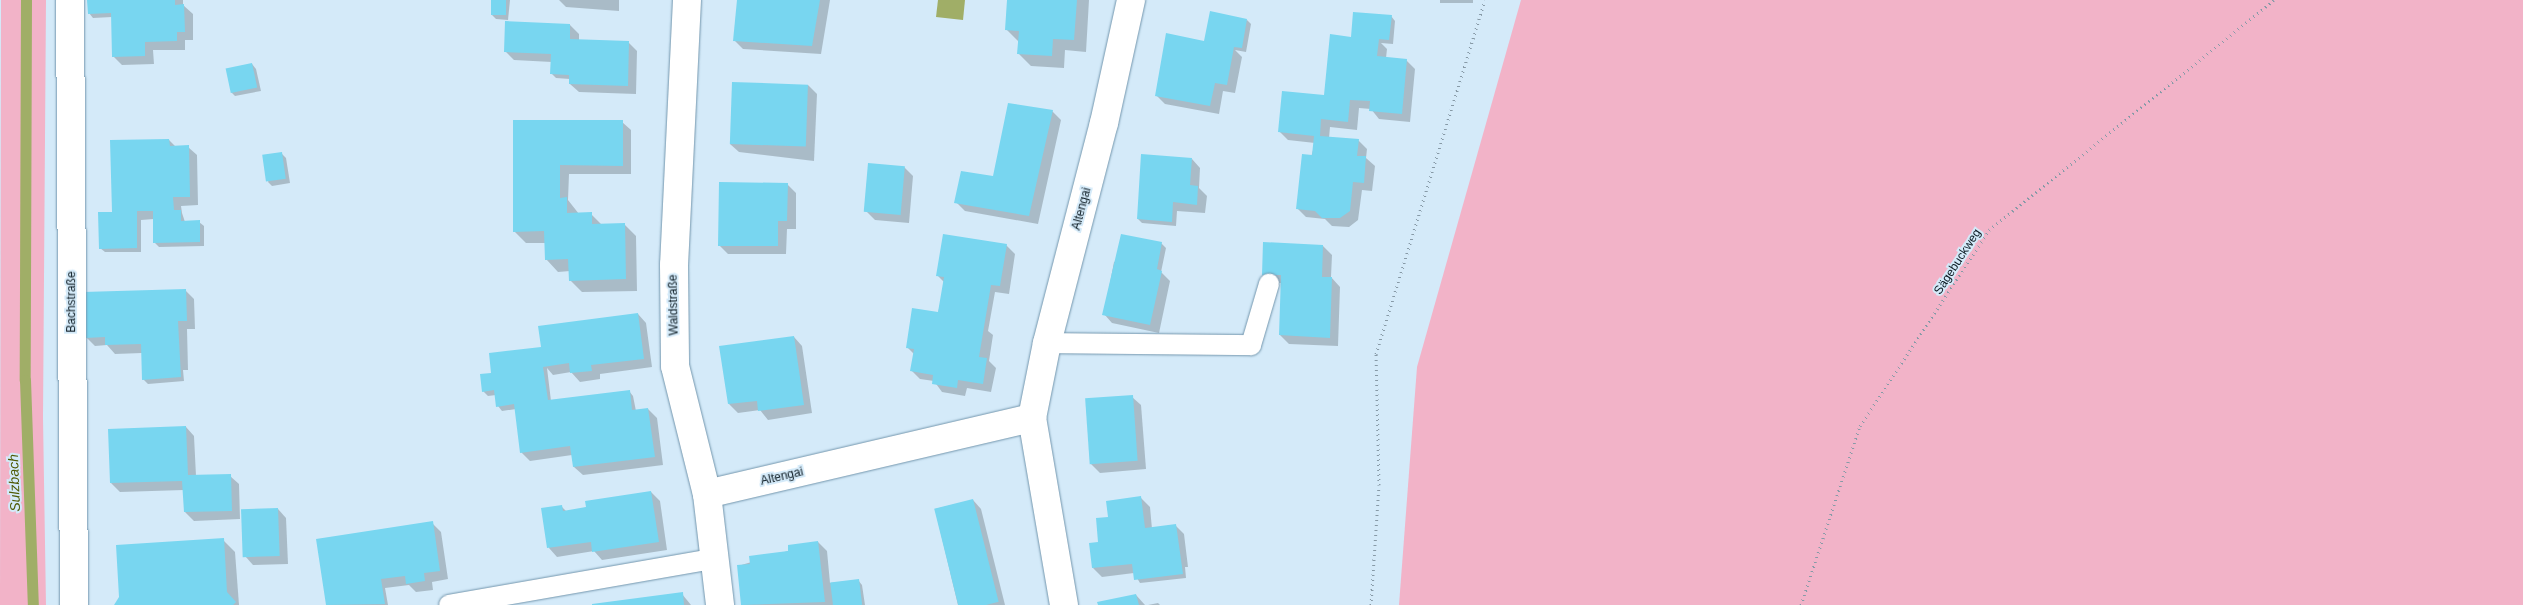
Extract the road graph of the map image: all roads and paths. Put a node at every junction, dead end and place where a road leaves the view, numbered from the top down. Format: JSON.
{"nodes":[{"id":1,"x":70,"y":0,"type":"edge"},
{"id":2,"x":687,"y":0,"type":"edge"},
{"id":3,"x":1130,"y":0,"type":"edge"},
{"id":4,"x":1485,"y":0,"type":"edge"},
{"id":5,"x":2274,"y":0,"type":"edge"},
{"id":6,"x":1269,"y":284,"type":"dead end"},
{"id":7,"x":1047,"y":343,"type":"junction"},
{"id":8,"x":1032,"y":418,"type":"junction"},
{"id":9,"x":707,"y":494,"type":"junction"},
{"id":10,"x":713,"y":559,"type":"junction"},
{"id":11,"x":74,"y":605,"type":"edge"},
{"id":12,"x":449,"y":605,"type":"edge"},
{"id":13,"x":720,"y":605,"type":"edge"},
{"id":14,"x":1064,"y":605,"type":"edge"},
{"id":15,"x":1371,"y":605,"type":"edge"},
{"id":16,"x":1801,"y":605,"type":"edge"}],
"edges":[{"from":1,"to":11,"type":"street","name":"Bachstraße"},
{"from":2,"to":9,"type":"street","name":"Waldstraße"},
{"from":3,"to":7,"type":"street","name":"Altengai"},
{"from":4,"to":15,"type":"path"},
{"from":5,"to":16,"type":"path","name":"Sägebuckweg"},
{"from":6,"to":7,"type":"lane"},
{"from":7,"to":8,"type":"street","name":"Altengai"},
{"from":8,"to":9,"type":"street","name":"Altengai"},
{"from":8,"to":14,"type":"street","name":"Altengai"},
{"from":9,"to":10,"type":"street","name":"Waldstraße"},
{"from":10,"to":12,"type":"lane"},
{"from":10,"to":13,"type":"street","name":"Waldstraße"}]}
